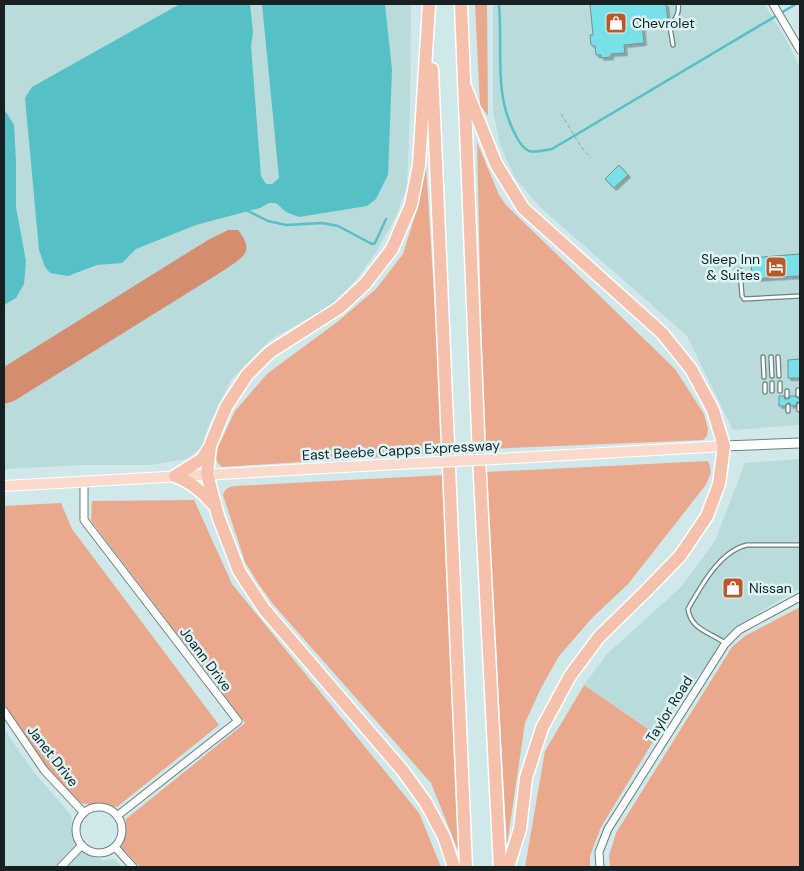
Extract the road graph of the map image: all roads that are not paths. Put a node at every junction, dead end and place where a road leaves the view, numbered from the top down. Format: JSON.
{"nodes":[{"id":1,"x":429,"y":4,"type":"edge"},
{"id":2,"x":461,"y":4,"type":"edge"},
{"id":3,"x":678,"y":4,"type":"edge"},
{"id":4,"x":773,"y":4,"type":"edge"},
{"id":5,"x":673,"y":45,"type":"dead end"},
{"id":6,"x":800,"y":50,"type":"edge"},
{"id":7,"x":464,"y":84,"type":"junction"},
{"id":8,"x":740,"y":270,"type":"dead end"},
{"id":9,"x":800,"y":296,"type":"edge"},
{"id":10,"x":778,"y":356,"type":"dead end"},
{"id":11,"x":763,"y":357,"type":"dead end"},
{"id":12,"x":770,"y":357,"type":"dead end"},
{"id":13,"x":772,"y":376,"type":"dead end"},
{"id":14,"x":779,"y":376,"type":"dead end"},
{"id":15,"x":764,"y":377,"type":"dead end"},
{"id":16,"x":772,"y":383,"type":"dead end"},
{"id":17,"x":780,"y":383,"type":"dead end"},
{"id":18,"x":764,"y":384,"type":"dead end"},
{"id":19,"x":798,"y":390,"type":"dead end"},
{"id":20,"x":772,"y":391,"type":"dead end"},
{"id":21,"x":780,"y":391,"type":"dead end"},
{"id":22,"x":787,"y":391,"type":"dead end"},
{"id":23,"x":765,"y":392,"type":"dead end"},
{"id":24,"x":787,"y":396,"type":"dead end"},
{"id":25,"x":798,"y":396,"type":"dead end"},
{"id":26,"x":799,"y":405,"type":"edge"},
{"id":27,"x":788,"y":406,"type":"dead end"},
{"id":28,"x":799,"y":410,"type":"edge"},
{"id":29,"x":788,"y":411,"type":"dead end"},
{"id":30,"x":800,"y":442,"type":"edge"},
{"id":31,"x":210,"y":446,"type":"junction"},
{"id":32,"x":724,"y":446,"type":"junction"},
{"id":33,"x":207,"y":474,"type":"junction"},
{"id":34,"x":175,"y":476,"type":"junction"},
{"id":35,"x":84,"y":481,"type":"junction"},
{"id":36,"x":4,"y":486,"type":"edge"},
{"id":37,"x":215,"y":506,"type":"junction"},
{"id":38,"x":800,"y":544,"type":"edge"},
{"id":39,"x":800,"y":597,"type":"edge"},
{"id":40,"x":725,"y":644,"type":"junction"},
{"id":41,"x":4,"y":711,"type":"edge"},
{"id":42,"x":84,"y":813,"type":"junction"},
{"id":43,"x":117,"y":816,"type":"junction"},
{"id":44,"x":82,"y":845,"type":"junction"},
{"id":45,"x":115,"y":847,"type":"junction"},
{"id":46,"x":61,"y":867,"type":"edge"},
{"id":47,"x":133,"y":867,"type":"edge"},
{"id":48,"x":454,"y":867,"type":"edge"},
{"id":49,"x":466,"y":867,"type":"edge"},
{"id":50,"x":500,"y":867,"type":"edge"},
{"id":51,"x":508,"y":867,"type":"edge"},
{"id":52,"x":600,"y":867,"type":"edge"}],
"edges":[{"from":1,"to":31,"type":"highway"},
{"from":1,"to":49,"type":"highway"},
{"from":2,"to":7,"type":"highway"},
{"from":3,"to":5,"type":"lane"},
{"from":4,"to":6,"type":"street"},
{"from":7,"to":32,"type":"highway"},
{"from":7,"to":50,"type":"highway"},
{"from":8,"to":9,"type":"lane"},
{"from":10,"to":14,"type":"lane"},
{"from":11,"to":15,"type":"lane"},
{"from":12,"to":13,"type":"lane"},
{"from":16,"to":20,"type":"lane"},
{"from":17,"to":21,"type":"lane"},
{"from":18,"to":23,"type":"lane"},
{"from":19,"to":25,"type":"lane"},
{"from":22,"to":24,"type":"lane"},
{"from":26,"to":28,"type":"lane"},
{"from":27,"to":29,"type":"lane"},
{"from":30,"to":32,"type":"main road","name":"East Beebe Capps Expressway"},
{"from":31,"to":33,"type":"highway"},
{"from":31,"to":34,"type":"highway"},
{"from":32,"to":33,"type":"main road","name":"East Beebe Capps Expressway","bridge":true},
{"from":32,"to":51,"type":"highway"},
{"from":33,"to":34,"type":"main road","name":"East Beebe Capps Expressway"},
{"from":33,"to":37,"type":"highway"},
{"from":34,"to":35,"type":"main road","name":"East Beebe Capps Expressway"},
{"from":34,"to":37,"type":"highway"},
{"from":35,"to":36,"type":"main road","name":"East Beebe Capps Expressway"},
{"from":35,"to":43,"type":"street","name":"Joann Drive"},
{"from":37,"to":48,"type":"highway"},
{"from":38,"to":40,"type":"lane"},
{"from":39,"to":40,"type":"street","name":"Taylor Road"},
{"from":40,"to":52,"type":"street","name":"Taylor Road"},
{"from":41,"to":42,"type":"street","name":"Janet Drive"},
{"from":42,"to":43,"type":"street"},
{"from":42,"to":44,"type":"street"},
{"from":43,"to":45,"type":"street"},
{"from":44,"to":45,"type":"street"},
{"from":44,"to":46,"type":"street"},
{"from":45,"to":47,"type":"street"}]}
